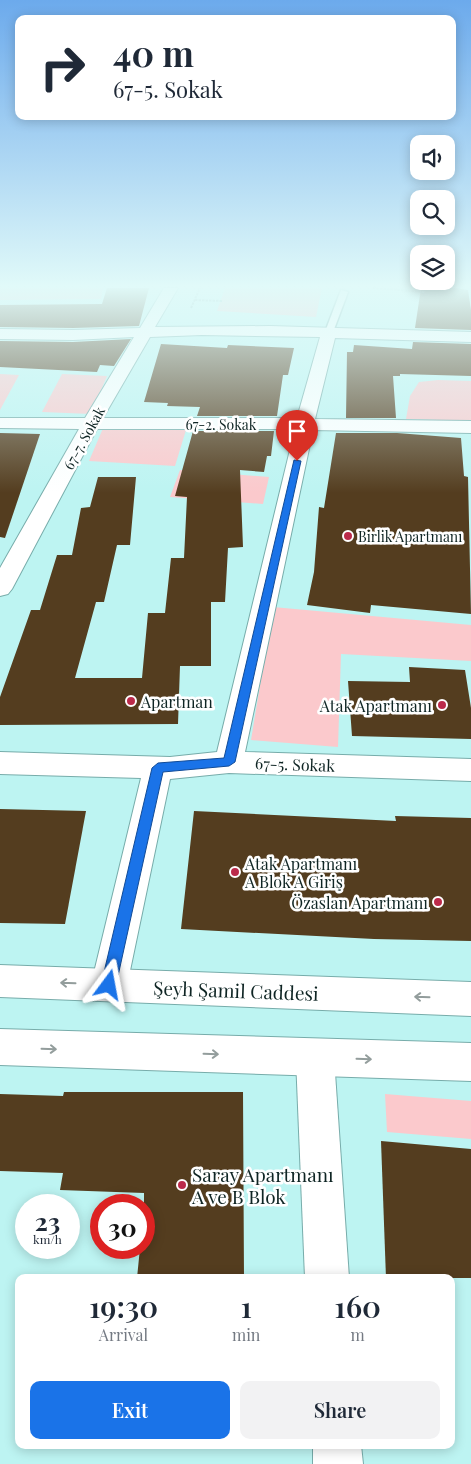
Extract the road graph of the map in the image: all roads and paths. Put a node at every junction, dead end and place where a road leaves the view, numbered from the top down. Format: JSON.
{"nodes":[{"id":1,"x":130,"y":356,"type":"edge"},
{"id":2,"x":323,"y":356,"type":"edge"},
{"id":3,"x":0,"y":423,"type":"edge"},
{"id":4,"x":91,"y":423,"type":"junction"},
{"id":5,"x":305,"y":424,"type":"junction"},
{"id":6,"x":471,"y":427,"type":"edge"},
{"id":7,"x":0,"y":589,"type":"edge"},
{"id":8,"x":229,"y":762,"type":"junction"},
{"id":9,"x":0,"y":763,"type":"edge"},
{"id":10,"x":158,"y":768,"type":"junction"},
{"id":11,"x":471,"y":770,"type":"edge"},
{"id":12,"x":0,"y":981,"type":"edge"},
{"id":13,"x":109,"y":985,"type":"junction"},
{"id":14,"x":471,"y":999,"type":"edge"},
{"id":15,"x":0,"y":1047,"type":"edge"},
{"id":16,"x":315,"y":1058,"type":"junction"},
{"id":17,"x":471,"y":1062,"type":"edge"},
{"id":18,"x":327,"y":1274,"type":"edge"},
{"id":19,"x":337,"y":1449,"type":"edge"},
{"id":20,"x":338,"y":1464,"type":"edge"}],
"edges":[{"from":1,"to":4,"type":"street","name":"67-7. Sokak"},
{"from":2,"to":5,"type":"street"},
{"from":3,"to":4,"type":"street","name":"67-2. Sokak"},
{"from":4,"to":5,"type":"street","name":"67-2. Sokak"},
{"from":4,"to":7,"type":"street","name":"67-7. Sokak"},
{"from":5,"to":6,"type":"street","name":"67-2. Sokak"},
{"from":5,"to":8,"type":"street"},
{"from":8,"to":10,"type":"street","name":"67-5. Sokak"},
{"from":8,"to":11,"type":"street","name":"67-5. Sokak"},
{"from":9,"to":10,"type":"street","name":"67-5. Sokak"},
{"from":10,"to":13,"type":"street"},
{"from":13,"to":12,"type":"street","name":"Şeyh Şamil Caddesi","one_way":true},
{"from":14,"to":13,"type":"street","name":"Şeyh Şamil Caddesi","one_way":true},
{"from":15,"to":16,"type":"street","one_way":true},
{"from":16,"to":17,"type":"street","one_way":true},
{"from":16,"to":18,"type":"street"},
{"from":19,"to":20,"type":"street"}]}
